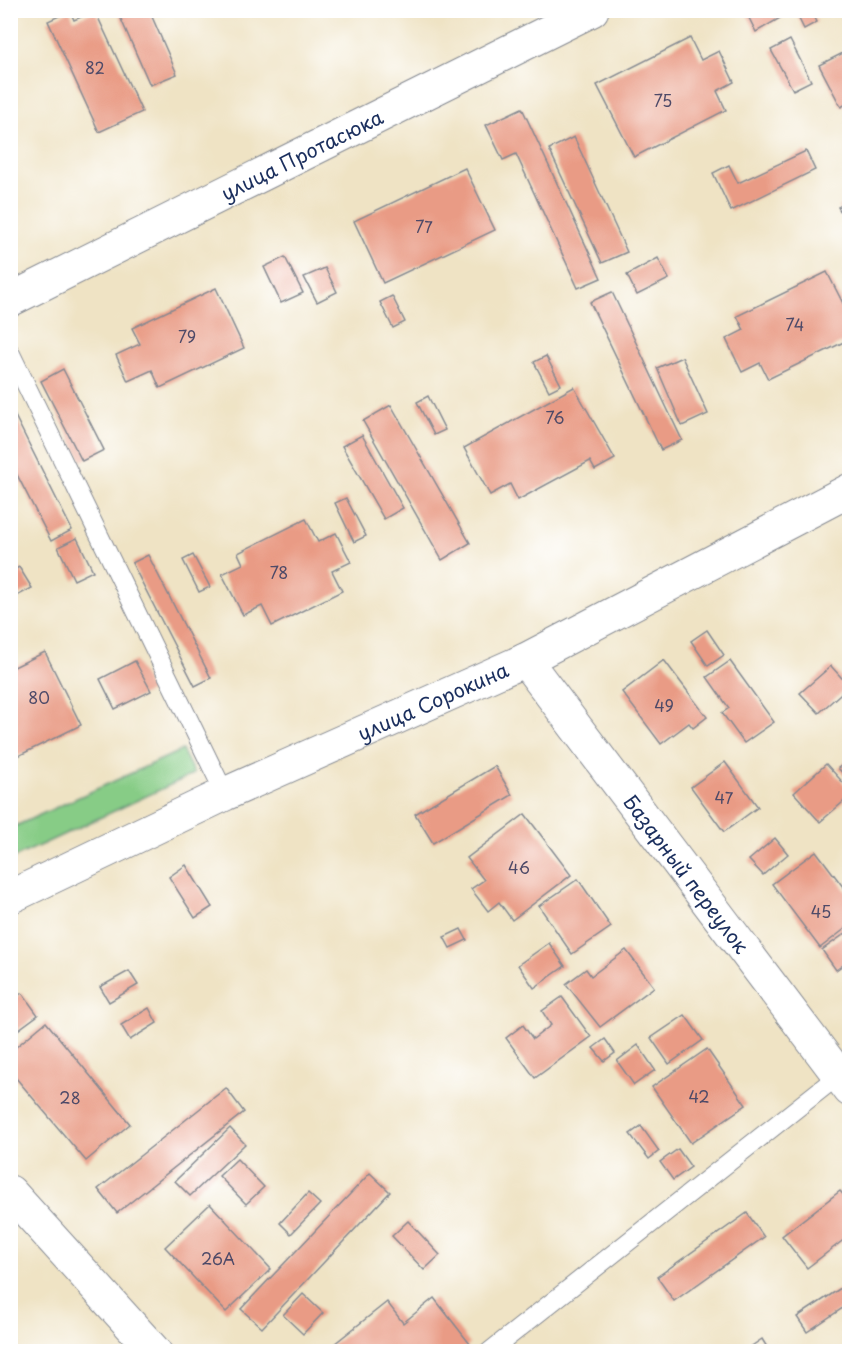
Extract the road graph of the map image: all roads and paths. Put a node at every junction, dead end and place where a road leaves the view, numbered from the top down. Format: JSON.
{"nodes":[{"id":1,"x":592,"y":10,"type":"edge"},
{"id":2,"x":10,"y":300,"type":"edge"},
{"id":3,"x":10,"y":352,"type":"edge"},
{"id":4,"x":849,"y":490,"type":"edge"},
{"id":5,"x":525,"y":660,"type":"junction"},
{"id":6,"x":225,"y":794,"type":"junction"},
{"id":7,"x":10,"y":897,"type":"edge"},
{"id":8,"x":844,"y":1082,"type":"edge"},
{"id":9,"x":10,"y":1192,"type":"edge"},
{"id":10,"x":155,"y":1352,"type":"edge"},
{"id":11,"x":489,"y":1352,"type":"edge"}],
"edges":[{"from":1,"to":2,"type":"street","name":"улица Протасюка"},
{"from":3,"to":6,"type":"lane"},
{"from":4,"to":5,"type":"street","name":"улица Сорокина"},
{"from":5,"to":6,"type":"street","name":"улица Сорокина"},
{"from":5,"to":8,"type":"street","name":"Базарный переулок"},
{"from":6,"to":7,"type":"street","name":"улица Сорокина"},
{"from":8,"to":11,"type":"lane"},
{"from":9,"to":10,"type":"street"}]}
